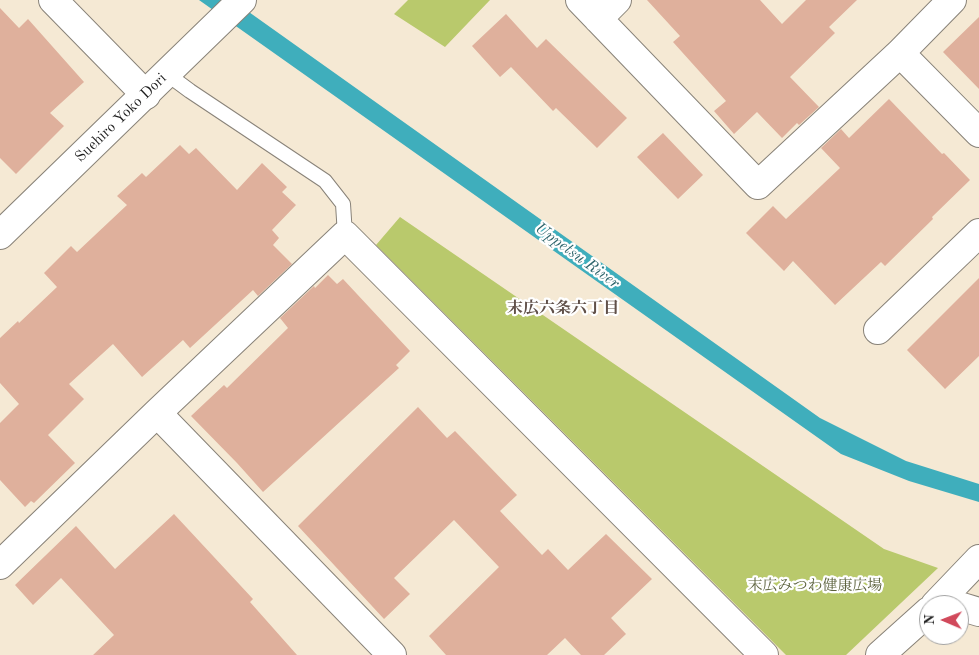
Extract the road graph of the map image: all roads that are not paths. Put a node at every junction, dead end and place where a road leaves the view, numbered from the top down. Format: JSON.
{"nodes":[{"id":1,"x":53,"y":0,"type":"edge"},
{"id":2,"x":242,"y":0,"type":"edge"},
{"id":3,"x":952,"y":0,"type":"edge"},
{"id":4,"x":598,"y":6,"type":"edge"},
{"id":5,"x":900,"y":53,"type":"junction"},
{"id":6,"x":175,"y":66,"type":"junction"},
{"id":7,"x":146,"y":95,"type":"junction"},
{"id":8,"x":979,"y":133,"type":"edge"},
{"id":9,"x":979,"y":233,"type":"edge"},
{"id":10,"x":0,"y":235,"type":"edge"},
{"id":11,"x":345,"y":235,"type":"junction"},
{"id":12,"x":878,"y":330,"type":"dead end"},
{"id":13,"x":157,"y":413,"type":"junction"},
{"id":14,"x":979,"y":559,"type":"edge"},
{"id":15,"x":0,"y":565,"type":"edge"},
{"id":16,"x":952,"y":595,"type":"edge"},
{"id":17,"x":919,"y":625,"type":"edge"},
{"id":18,"x":392,"y":655,"type":"edge"},
{"id":19,"x":764,"y":655,"type":"edge"},
{"id":20,"x":880,"y":655,"type":"edge"}],
"edges":[{"from":1,"to":7,"type":"street"},
{"from":2,"to":6,"type":"street","name":"Suehiro Yoko Dori"},
{"from":3,"to":5,"type":"street"},
{"from":4,"to":5,"type":"street"},
{"from":5,"to":8,"type":"street"},
{"from":6,"to":7,"type":"street","name":"Suehiro Yoko Dori"},
{"from":6,"to":11,"type":"lane"},
{"from":7,"to":10,"type":"street","name":"Suehiro Yoko Dori"},
{"from":9,"to":12,"type":"street"},
{"from":11,"to":13,"type":"street"},
{"from":11,"to":19,"type":"street"},
{"from":13,"to":15,"type":"street"},
{"from":13,"to":18,"type":"street"},
{"from":14,"to":16,"type":"street"},
{"from":17,"to":20,"type":"street"}]}
